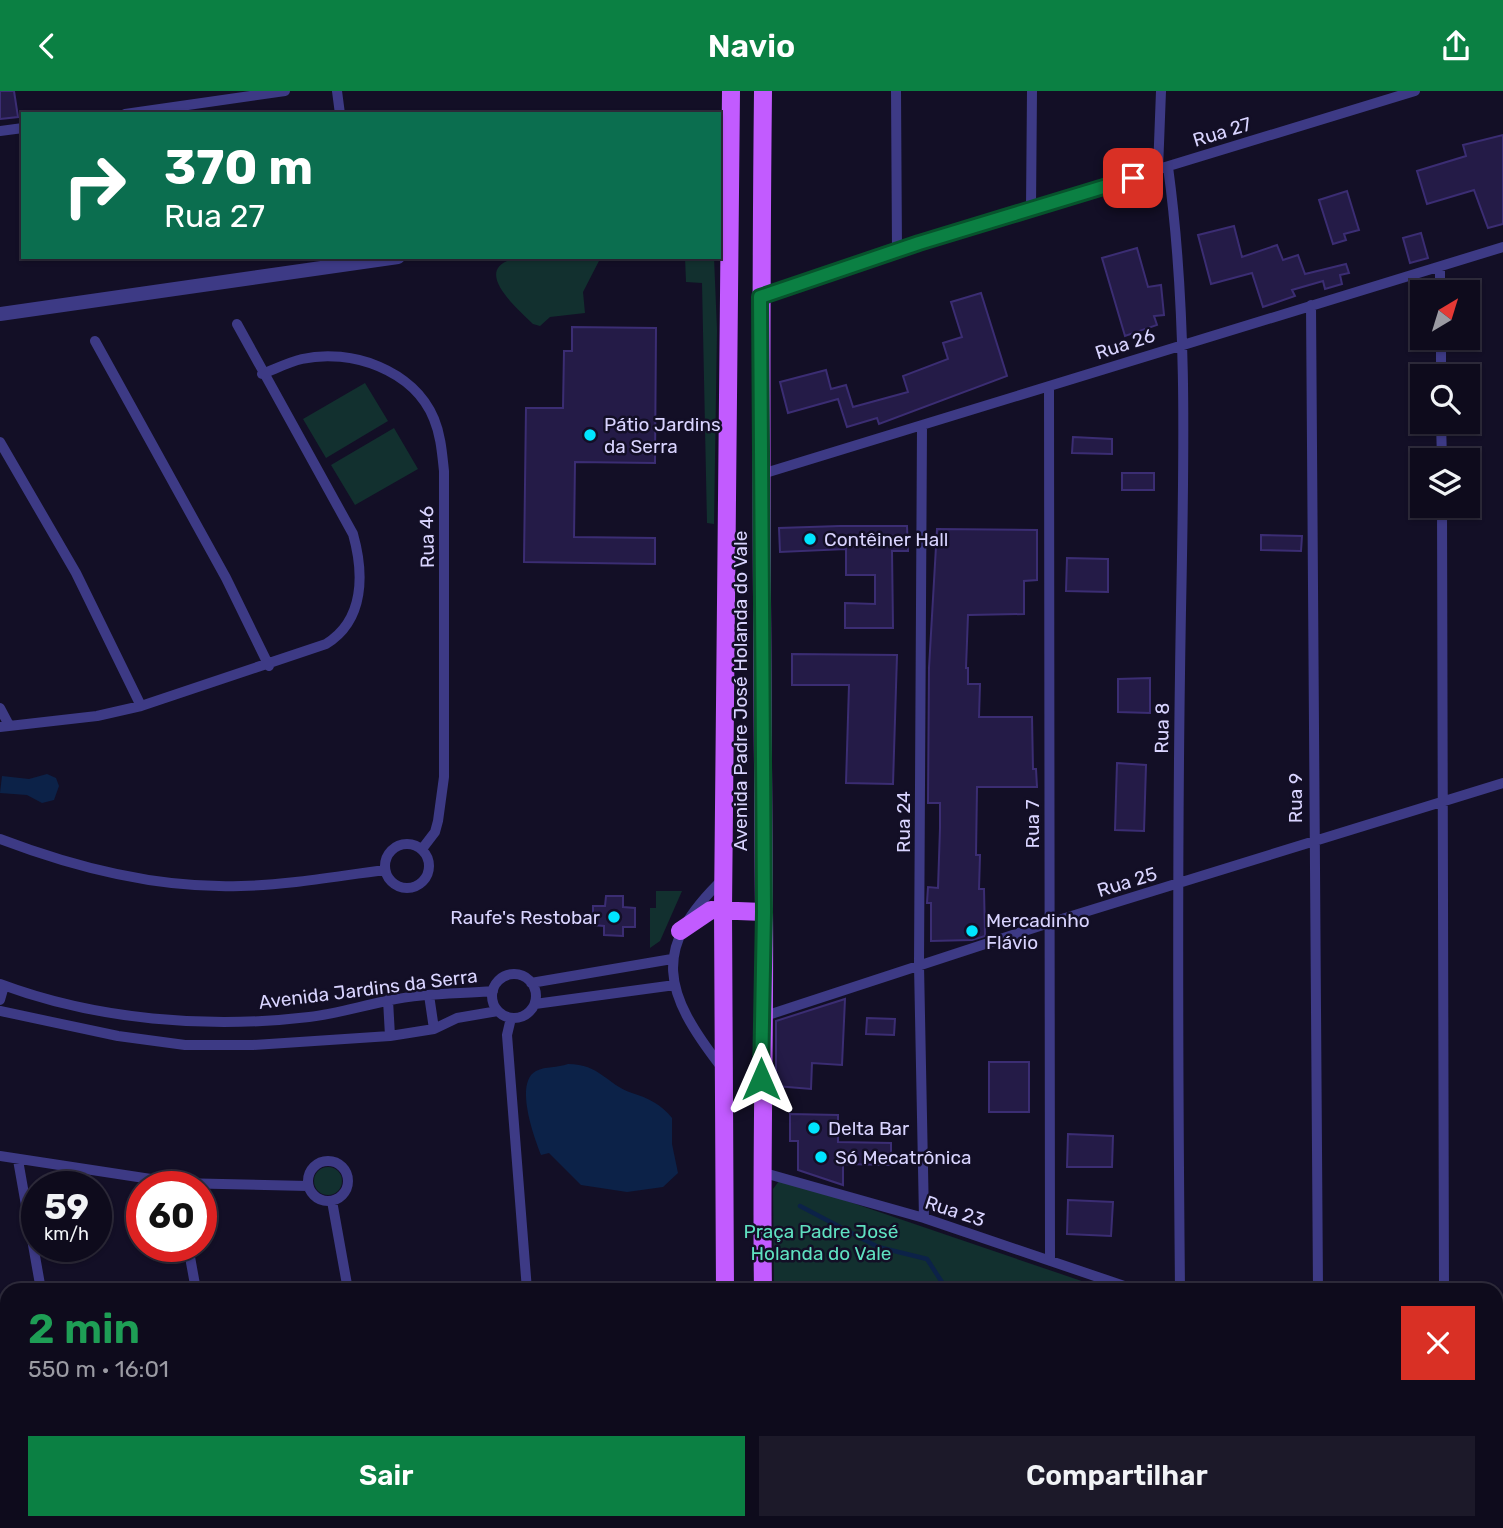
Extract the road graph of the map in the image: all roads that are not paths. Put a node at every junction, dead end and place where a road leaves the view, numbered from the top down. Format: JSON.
{"nodes":[{"id":1,"x":285,"y":91,"type":"edge"},
{"id":2,"x":337,"y":91,"type":"edge"},
{"id":3,"x":896,"y":91,"type":"edge"},
{"id":4,"x":1032,"y":91,"type":"edge"},
{"id":5,"x":1161,"y":91,"type":"edge"},
{"id":6,"x":1415,"y":91,"type":"edge"},
{"id":7,"x":731,"y":95,"type":"edge"},
{"id":8,"x":763,"y":95,"type":"edge"},
{"id":9,"x":139,"y":112,"type":"edge"},
{"id":10,"x":340,"y":112,"type":"edge"},
{"id":11,"x":21,"y":128,"type":"edge"},
{"id":12,"x":0,"y":131,"type":"edge"},
{"id":13,"x":729,"y":150,"type":"junction"},
{"id":14,"x":761,"y":150,"type":"junction"},
{"id":15,"x":1163,"y":168,"type":"junction"},
{"id":16,"x":1031,"y":208,"type":"junction"},
{"id":17,"x":724,"y":217,"type":"edge"},
{"id":18,"x":1503,"y":247,"type":"edge"},
{"id":19,"x":897,"y":250,"type":"junction"},
{"id":20,"x":360,"y":260,"type":"edge"},
{"id":21,"x":1440,"y":267,"type":"junction"},
{"id":22,"x":1440,"y":280,"type":"edge"},
{"id":23,"x":760,"y":297,"type":"junction"},
{"id":24,"x":1311,"y":305,"type":"junction"},
{"id":25,"x":0,"y":313,"type":"edge"},
{"id":26,"x":237,"y":324,"type":"dead end"},
{"id":27,"x":95,"y":341,"type":"dead end"},
{"id":28,"x":1183,"y":344,"type":"junction"},
{"id":29,"x":262,"y":375,"type":"junction"},
{"id":30,"x":1049,"y":388,"type":"junction"},
{"id":31,"x":922,"y":426,"type":"junction"},
{"id":32,"x":0,"y":442,"type":"edge"},
{"id":33,"x":759,"y":475,"type":"junction"},
{"id":34,"x":1442,"y":518,"type":"edge"},
{"id":35,"x":269,"y":666,"type":"junction"},
{"id":36,"x":141,"y":706,"type":"junction"},
{"id":37,"x":0,"y":708,"type":"edge"},
{"id":38,"x":4,"y":726,"type":"edge"},
{"id":39,"x":1503,"y":783,"type":"edge"},
{"id":40,"x":1444,"y":800,"type":"junction"},
{"id":41,"x":0,"y":839,"type":"edge"},
{"id":42,"x":1313,"y":842,"type":"junction"},
{"id":43,"x":422,"y":849,"type":"junction"},
{"id":44,"x":384,"y":870,"type":"junction"},
{"id":45,"x":724,"y":878,"type":"junction"},
{"id":46,"x":1177,"y":885,"type":"junction"},
{"id":47,"x":723,"y":909,"type":"junction"},
{"id":48,"x":764,"y":912,"type":"junction"},
{"id":49,"x":1049,"y":923,"type":"junction"},
{"id":50,"x":680,"y":931,"type":"junction"},
{"id":51,"x":672,"y":959,"type":"junction"},
{"id":52,"x":919,"y":965,"type":"junction"},
{"id":53,"x":531,"y":983,"type":"junction"},
{"id":54,"x":2,"y":985,"type":"edge"},
{"id":55,"x":675,"y":985,"type":"junction"},
{"id":56,"x":493,"y":991,"type":"junction"},
{"id":57,"x":429,"y":995,"type":"junction"},
{"id":58,"x":0,"y":1000,"type":"edge"},
{"id":59,"x":388,"y":1000,"type":"junction"},
{"id":60,"x":535,"y":1004,"type":"junction"},
{"id":61,"x":0,"y":1011,"type":"edge"},
{"id":62,"x":498,"y":1011,"type":"junction"},
{"id":63,"x":762,"y":1017,"type":"junction"},
{"id":64,"x":511,"y":1018,"type":"junction"},
{"id":65,"x":434,"y":1029,"type":"junction"},
{"id":66,"x":390,"y":1036,"type":"junction"},
{"id":67,"x":724,"y":1071,"type":"junction"},
{"id":68,"x":0,"y":1156,"type":"edge"},
{"id":69,"x":18,"y":1160,"type":"junction"},
{"id":70,"x":761,"y":1173,"type":"junction"},
{"id":71,"x":126,"y":1177,"type":"edge"},
{"id":72,"x":217,"y":1185,"type":"edge"},
{"id":73,"x":308,"y":1186,"type":"junction"},
{"id":74,"x":332,"y":1201,"type":"junction"},
{"id":75,"x":925,"y":1218,"type":"junction"},
{"id":76,"x":1050,"y":1261,"type":"junction"},
{"id":77,"x":191,"y":1262,"type":"edge"},
{"id":78,"x":40,"y":1283,"type":"edge"},
{"id":79,"x":195,"y":1283,"type":"edge"},
{"id":80,"x":347,"y":1283,"type":"edge"},
{"id":81,"x":526,"y":1283,"type":"edge"},
{"id":82,"x":725,"y":1283,"type":"edge"},
{"id":83,"x":763,"y":1283,"type":"edge"},
{"id":84,"x":1115,"y":1283,"type":"edge"},
{"id":85,"x":1180,"y":1283,"type":"edge"},
{"id":86,"x":1318,"y":1283,"type":"edge"},
{"id":87,"x":1444,"y":1283,"type":"edge"}],
"edges":[{"from":1,"to":9,"type":"street"},
{"from":2,"to":10,"type":"street"},
{"from":3,"to":19,"type":"street"},
{"from":4,"to":16,"type":"street"},
{"from":5,"to":15,"type":"street","name":"Rua 8"},
{"from":6,"to":15,"type":"street","name":"Rua 27"},
{"from":7,"to":8,"type":"main road"},
{"from":7,"to":13,"type":"main road","name":"Avenida Padre José Holanda do Vale"},
{"from":8,"to":14,"type":"main road","name":"Avenida Padre José Holanda do Vale"},
{"from":11,"to":12,"type":"street"},
{"from":13,"to":14,"type":"main road"},
{"from":13,"to":17,"type":"main road","name":"Avenida Padre José Holanda do Vale"},
{"from":14,"to":23,"type":"main road","name":"Avenida Padre José Holanda do Vale"},
{"from":15,"to":16,"type":"street","name":"Rua 27"},
{"from":15,"to":28,"type":"street","name":"Rua 8"},
{"from":16,"to":19,"type":"street","name":"Rua 27"},
{"from":17,"to":45,"type":"main road","name":"Avenida Padre José Holanda do Vale"},
{"from":18,"to":21,"type":"street","name":"Rua 26"},
{"from":19,"to":23,"type":"street","name":"Rua 27"},
{"from":20,"to":25,"type":"street"},
{"from":21,"to":22,"type":"street"},
{"from":21,"to":24,"type":"street","name":"Rua 26"},
{"from":23,"to":33,"type":"main road","name":"Avenida Padre José Holanda do Vale"},
{"from":24,"to":28,"type":"street","name":"Rua 26"},
{"from":24,"to":42,"type":"street","name":"Rua 9"},
{"from":26,"to":29,"type":"street"},
{"from":27,"to":35,"type":"street"},
{"from":28,"to":30,"type":"street","name":"Rua 26"},
{"from":28,"to":46,"type":"street","name":"Rua 8"},
{"from":29,"to":35,"type":"street"},
{"from":29,"to":43,"type":"street","name":"Rua 46"},
{"from":30,"to":31,"type":"street","name":"Rua 26"},
{"from":30,"to":49,"type":"street","name":"Rua 7"},
{"from":31,"to":33,"type":"street","name":"Rua 26"},
{"from":31,"to":52,"type":"street","name":"Rua 24"},
{"from":32,"to":36,"type":"street"},
{"from":33,"to":48,"type":"main road","name":"Avenida Padre José Holanda do Vale"},
{"from":34,"to":40,"type":"street"},
{"from":35,"to":36,"type":"street"},
{"from":36,"to":38,"type":"street"},
{"from":37,"to":38,"type":"street"},
{"from":39,"to":40,"type":"street","name":"Rua 25"},
{"from":40,"to":42,"type":"street","name":"Rua 25"},
{"from":40,"to":87,"type":"street"},
{"from":41,"to":44,"type":"street"},
{"from":42,"to":46,"type":"street","name":"Rua 25"},
{"from":42,"to":86,"type":"street","name":"Rua 9"},
{"from":43,"to":44,"type":"street"},
{"from":43,"to":44,"type":"street"},
{"from":45,"to":47,"type":"main road","name":"Avenida Padre José Holanda do Vale"},
{"from":45,"to":50,"type":"street"},
{"from":46,"to":49,"type":"street","name":"Rua 25"},
{"from":46,"to":85,"type":"street","name":"Rua 8"},
{"from":47,"to":48,"type":"main road"},
{"from":47,"to":50,"type":"main road"},
{"from":47,"to":67,"type":"main road","name":"Avenida Padre José Holanda do Vale"},
{"from":48,"to":63,"type":"main road","name":"Avenida Padre José Holanda do Vale"},
{"from":49,"to":52,"type":"street","name":"Rua 25"},
{"from":49,"to":76,"type":"street","name":"Rua 7"},
{"from":50,"to":51,"type":"street"},
{"from":51,"to":53,"type":"street"},
{"from":51,"to":55,"type":"street"},
{"from":52,"to":63,"type":"street","name":"Rua 25"},
{"from":52,"to":75,"type":"street","name":"Rua 24"},
{"from":53,"to":56,"type":"street"},
{"from":53,"to":60,"type":"street"},
{"from":54,"to":58,"type":"street"},
{"from":54,"to":59,"type":"street","name":"Avenida Jardins da Serra"},
{"from":55,"to":60,"type":"street"},
{"from":55,"to":67,"type":"street"},
{"from":56,"to":57,"type":"street","name":"Avenida Jardins da Serra"},
{"from":56,"to":62,"type":"street"},
{"from":57,"to":59,"type":"street","name":"Avenida Jardins da Serra"},
{"from":57,"to":65,"type":"street"},
{"from":59,"to":66,"type":"street"},
{"from":60,"to":64,"type":"street"},
{"from":61,"to":66,"type":"street","name":"Avenida Jardins da Serra"},
{"from":62,"to":64,"type":"street"},
{"from":62,"to":65,"type":"street","name":"Avenida Jardins da Serra"},
{"from":63,"to":70,"type":"main road","name":"Avenida Padre José Holanda do Vale"},
{"from":64,"to":81,"type":"street"},
{"from":65,"to":66,"type":"street","name":"Avenida Jardins da Serra"},
{"from":67,"to":82,"type":"main road","name":"Avenida Padre José Holanda do Vale"},
{"from":68,"to":69,"type":"street"},
{"from":69,"to":71,"type":"street"},
{"from":69,"to":78,"type":"street"},
{"from":70,"to":75,"type":"street","name":"Rua 23"},
{"from":70,"to":83,"type":"main road","name":"Avenida Padre José Holanda do Vale"},
{"from":72,"to":73,"type":"street"},
{"from":73,"to":74,"type":"street"},
{"from":73,"to":74,"type":"street"},
{"from":74,"to":80,"type":"street"},
{"from":75,"to":76,"type":"street","name":"Rua 23"},
{"from":76,"to":84,"type":"street","name":"Rua 23"},
{"from":77,"to":79,"type":"street"}]}
